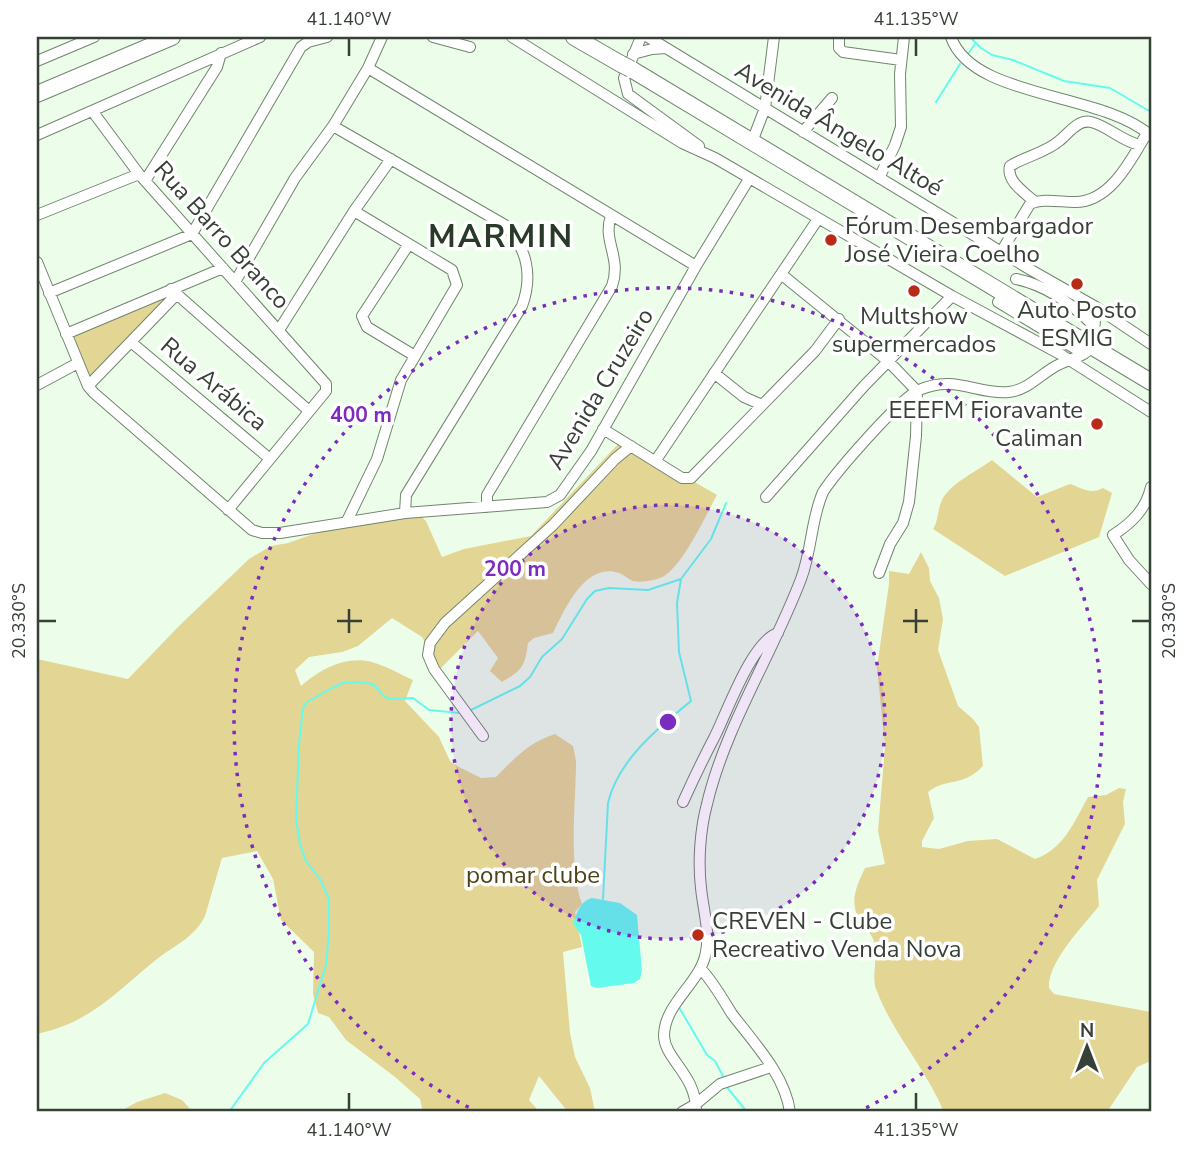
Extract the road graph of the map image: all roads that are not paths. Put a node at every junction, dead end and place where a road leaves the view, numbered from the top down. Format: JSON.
{"nodes":[{"id":1,"x":94,"y":37,"type":"edge"},
{"id":2,"x":172,"y":37,"type":"edge"},
{"id":3,"x":260,"y":37,"type":"edge"},
{"id":4,"x":327,"y":37,"type":"edge"},
{"id":5,"x":382,"y":37,"type":"edge"},
{"id":6,"x":433,"y":37,"type":"edge"},
{"id":7,"x":512,"y":37,"type":"edge"},
{"id":8,"x":575,"y":37,"type":"edge"},
{"id":9,"x":648,"y":37,"type":"edge"},
{"id":10,"x":774,"y":37,"type":"edge"},
{"id":11,"x":839,"y":37,"type":"edge"},
{"id":12,"x":904,"y":37,"type":"edge"},
{"id":13,"x":951,"y":37,"type":"edge"},
{"id":14,"x":470,"y":47,"type":"dead end"},
{"id":15,"x":666,"y":48,"type":"junction"},
{"id":16,"x":221,"y":53,"type":"junction"},
{"id":17,"x":631,"y":55,"type":"edge"},
{"id":18,"x":901,"y":60,"type":"junction"},
{"id":19,"x":37,"y":61,"type":"edge"},
{"id":20,"x":368,"y":68,"type":"junction"},
{"id":21,"x":37,"y":94,"type":"edge"},
{"id":22,"x":832,"y":98,"type":"dead end"},
{"id":23,"x":765,"y":108,"type":"junction"},
{"id":24,"x":93,"y":112,"type":"junction"},
{"id":25,"x":334,"y":126,"type":"junction"},
{"id":26,"x":803,"y":132,"type":"junction"},
{"id":27,"x":1149,"y":134,"type":"edge"},
{"id":28,"x":37,"y":135,"type":"edge"},
{"id":29,"x":752,"y":142,"type":"junction"},
{"id":30,"x":1140,"y":145,"type":"junction"},
{"id":31,"x":715,"y":158,"type":"junction"},
{"id":32,"x":391,"y":159,"type":"junction"},
{"id":33,"x":142,"y":178,"type":"junction"},
{"id":34,"x":879,"y":178,"type":"junction"},
{"id":35,"x":749,"y":179,"type":"junction"},
{"id":36,"x":1035,"y":202,"type":"junction"},
{"id":37,"x":354,"y":211,"type":"junction"},
{"id":38,"x":37,"y":215,"type":"edge"},
{"id":39,"x":611,"y":216,"type":"junction"},
{"id":40,"x":818,"y":219,"type":"junction"},
{"id":41,"x":192,"y":234,"type":"junction"},
{"id":42,"x":409,"y":244,"type":"junction"},
{"id":43,"x":1001,"y":253,"type":"junction"},
{"id":44,"x":37,"y":262,"type":"edge"},
{"id":45,"x":696,"y":266,"type":"junction"},
{"id":46,"x":223,"y":268,"type":"junction"},
{"id":47,"x":1031,"y":270,"type":"junction"},
{"id":48,"x":781,"y":274,"type":"junction"},
{"id":49,"x":1016,"y":279,"type":"junction"},
{"id":50,"x":235,"y":282,"type":"junction"},
{"id":51,"x":174,"y":292,"type":"junction"},
{"id":52,"x":50,"y":293,"type":"junction"},
{"id":53,"x":952,"y":296,"type":"junction"},
{"id":54,"x":1000,"y":297,"type":"junction"},
{"id":55,"x":1096,"y":307,"type":"junction"},
{"id":56,"x":839,"y":319,"type":"junction"},
{"id":57,"x":1093,"y":325,"type":"junction"},
{"id":58,"x":1009,"y":326,"type":"junction"},
{"id":59,"x":279,"y":330,"type":"junction"},
{"id":60,"x":66,"y":334,"type":"junction"},
{"id":61,"x":131,"y":342,"type":"junction"},
{"id":62,"x":1151,"y":344,"type":"edge"},
{"id":63,"x":1088,"y":350,"type":"junction"},
{"id":64,"x":415,"y":356,"type":"junction"},
{"id":65,"x":1070,"y":360,"type":"junction"},
{"id":66,"x":888,"y":361,"type":"junction"},
{"id":67,"x":78,"y":363,"type":"junction"},
{"id":68,"x":714,"y":373,"type":"junction"},
{"id":69,"x":1151,"y":382,"type":"edge"},
{"id":70,"x":37,"y":385,"type":"edge"},
{"id":71,"x":88,"y":386,"type":"junction"},
{"id":72,"x":917,"y":391,"type":"junction"},
{"id":73,"x":757,"y":407,"type":"junction"},
{"id":74,"x":308,"y":410,"type":"junction"},
{"id":75,"x":1151,"y":412,"type":"edge"},
{"id":76,"x":603,"y":429,"type":"junction"},
{"id":77,"x":631,"y":446,"type":"junction"},
{"id":78,"x":270,"y":459,"type":"junction"},
{"id":79,"x":656,"y":460,"type":"junction"},
{"id":80,"x":1151,"y":493,"type":"edge"},
{"id":81,"x":766,"y":497,"type":"dead end"},
{"id":82,"x":487,"y":507,"type":"junction"},
{"id":83,"x":228,"y":510,"type":"junction"},
{"id":84,"x":405,"y":513,"type":"junction"},
{"id":85,"x":347,"y":521,"type":"junction"},
{"id":86,"x":879,"y":573,"type":"dead end"},
{"id":87,"x":1151,"y":584,"type":"edge"},
{"id":88,"x":778,"y":632,"type":"junction"},
{"id":89,"x":483,"y":737,"type":"dead end"},
{"id":90,"x":682,"y":802,"type":"dead end"},
{"id":91,"x":701,"y":969,"type":"junction"},
{"id":92,"x":771,"y":1067,"type":"junction"},
{"id":93,"x":696,"y":1108,"type":"edge"},
{"id":94,"x":682,"y":1112,"type":"edge"},
{"id":95,"x":790,"y":1112,"type":"edge"}],
"edges":[{"from":1,"to":19,"type":"street"},
{"from":2,"to":21,"type":"highway"},
{"from":3,"to":16,"type":"street"},
{"from":4,"to":41,"type":"street"},
{"from":5,"to":20,"type":"street"},
{"from":6,"to":14,"type":"street"},
{"from":7,"to":31,"type":"street"},
{"from":8,"to":17,"type":"highway"},
{"from":9,"to":15,"type":"street","name":"Avenida Ângelo Altoé"},
{"from":10,"to":23,"type":"street"},
{"from":11,"to":18,"type":"street"},
{"from":12,"to":18,"type":"street"},
{"from":13,"to":27,"type":"street"},
{"from":15,"to":17,"type":"street"},
{"from":15,"to":23,"type":"street","name":"Avenida Ângelo Altoé"},
{"from":16,"to":24,"type":"street"},
{"from":16,"to":33,"type":"street"},
{"from":17,"to":29,"type":"highway"},
{"from":17,"to":31,"type":"street"},
{"from":18,"to":34,"type":"street"},
{"from":20,"to":25,"type":"street"},
{"from":20,"to":39,"type":"street"},
{"from":22,"to":26,"type":"street"},
{"from":23,"to":26,"type":"street","name":"Avenida Ângelo Altoé"},
{"from":23,"to":29,"type":"street"},
{"from":24,"to":28,"type":"street"},
{"from":24,"to":33,"type":"street","name":"Rua Barro Branco"},
{"from":25,"to":32,"type":"street"},
{"from":25,"to":50,"type":"street"},
{"from":26,"to":34,"type":"street","name":"Avenida Ângelo Altoé"},
{"from":27,"to":30,"type":"street"},
{"from":29,"to":54,"type":"highway"},
{"from":30,"to":36,"type":"street"},
{"from":30,"to":36,"type":"street"},
{"from":31,"to":35,"type":"street"},
{"from":32,"to":37,"type":"street"},
{"from":32,"to":84,"type":"street"},
{"from":33,"to":38,"type":"street"},
{"from":33,"to":41,"type":"street","name":"Rua Barro Branco"},
{"from":34,"to":43,"type":"street","name":"Avenida Ângelo Altoé"},
{"from":35,"to":40,"type":"street"},
{"from":35,"to":45,"type":"street","name":"Avenida Cruzeiro"},
{"from":36,"to":43,"type":"street"},
{"from":37,"to":42,"type":"street"},
{"from":37,"to":59,"type":"street"},
{"from":39,"to":45,"type":"street"},
{"from":39,"to":82,"type":"street"},
{"from":40,"to":48,"type":"street"},
{"from":40,"to":53,"type":"street"},
{"from":41,"to":46,"type":"street","name":"Rua Barro Branco"},
{"from":41,"to":52,"type":"street"},
{"from":42,"to":64,"type":"street"},
{"from":42,"to":64,"type":"street"},
{"from":43,"to":47,"type":"street","name":"Avenida Ângelo Altoé"},
{"from":44,"to":52,"type":"street"},
{"from":45,"to":76,"type":"street","name":"Avenida Cruzeiro"},
{"from":46,"to":50,"type":"street","name":"Rua Barro Branco"},
{"from":46,"to":51,"type":"street"},
{"from":47,"to":49,"type":"street"},
{"from":47,"to":55,"type":"street","name":"Avenida Ângelo Altoé"},
{"from":48,"to":56,"type":"street"},
{"from":48,"to":68,"type":"street"},
{"from":49,"to":54,"type":"street"},
{"from":49,"to":57,"type":"street"},
{"from":50,"to":59,"type":"street","name":"Rua Barro Branco"},
{"from":51,"to":60,"type":"street"},
{"from":51,"to":61,"type":"street"},
{"from":51,"to":74,"type":"street"},
{"from":52,"to":60,"type":"street"},
{"from":53,"to":58,"type":"street"},
{"from":53,"to":66,"type":"street"},
{"from":54,"to":58,"type":"street"},
{"from":54,"to":63,"type":"highway"},
{"from":55,"to":57,"type":"street"},
{"from":55,"to":62,"type":"street","name":"Avenida Ângelo Altoé"},
{"from":56,"to":66,"type":"street"},
{"from":56,"to":73,"type":"street"},
{"from":57,"to":63,"type":"street"},
{"from":58,"to":65,"type":"street"},
{"from":59,"to":74,"type":"street","name":"Rua Barro Branco"},
{"from":60,"to":67,"type":"street"},
{"from":61,"to":71,"type":"street"},
{"from":61,"to":78,"type":"street","name":"Rua Arábica"},
{"from":63,"to":65,"type":"street"},
{"from":63,"to":69,"type":"highway"},
{"from":64,"to":85,"type":"street"},
{"from":65,"to":72,"type":"street"},
{"from":65,"to":75,"type":"street"},
{"from":66,"to":72,"type":"street"},
{"from":66,"to":81,"type":"street"},
{"from":67,"to":70,"type":"street"},
{"from":67,"to":71,"type":"street"},
{"from":68,"to":73,"type":"street"},
{"from":68,"to":79,"type":"street"},
{"from":71,"to":83,"type":"street"},
{"from":72,"to":86,"type":"street"},
{"from":72,"to":88,"type":"street"},
{"from":73,"to":79,"type":"street"},
{"from":74,"to":78,"type":"street"},
{"from":76,"to":77,"type":"street"},
{"from":76,"to":82,"type":"street","name":"Avenida Cruzeiro"},
{"from":77,"to":79,"type":"street"},
{"from":77,"to":89,"type":"street"},
{"from":78,"to":83,"type":"street"},
{"from":80,"to":87,"type":"street"},
{"from":82,"to":84,"type":"street","name":"Avenida Cruzeiro"},
{"from":83,"to":85,"type":"street","name":"Avenida Cruzeiro"},
{"from":84,"to":85,"type":"street","name":"Avenida Cruzeiro"},
{"from":88,"to":90,"type":"street"},
{"from":88,"to":91,"type":"street"},
{"from":91,"to":92,"type":"street"},
{"from":91,"to":93,"type":"street"},
{"from":92,"to":93,"type":"street"},
{"from":92,"to":95,"type":"street"},
{"from":93,"to":94,"type":"street"}]}
